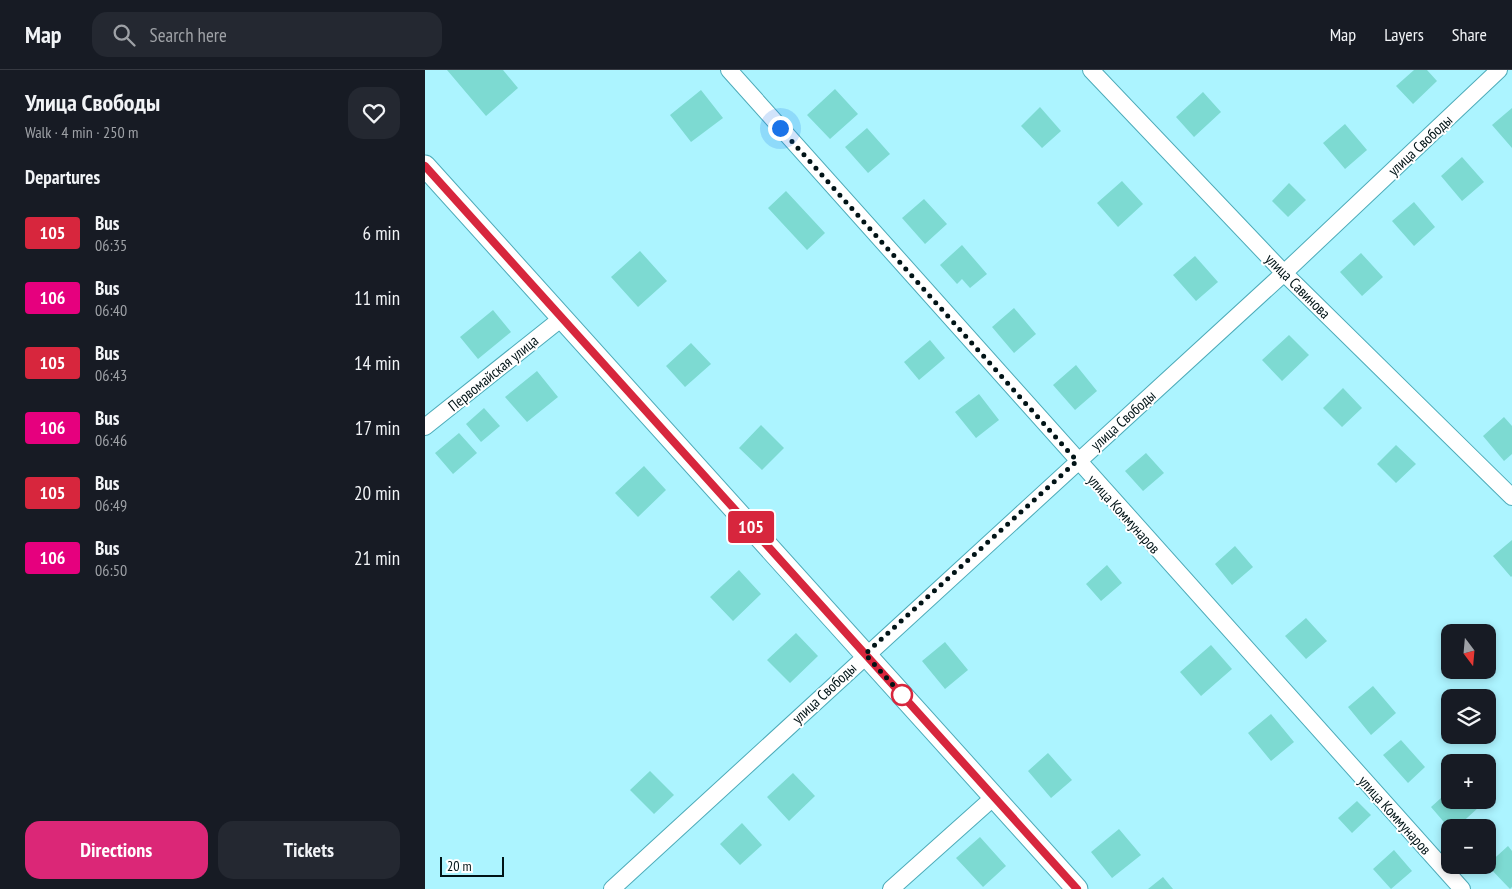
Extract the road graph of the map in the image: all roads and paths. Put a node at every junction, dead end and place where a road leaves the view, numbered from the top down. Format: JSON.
{"nodes":[{"id":1,"x":729,"y":70,"type":"edge"},
{"id":2,"x":1091,"y":70,"type":"edge"},
{"id":3,"x":1499,"y":70,"type":"edge"},
{"id":4,"x":425,"y":166,"type":"edge"},
{"id":5,"x":1284,"y":273,"type":"junction"},
{"id":6,"x":562,"y":318,"type":"junction"},
{"id":7,"x":425,"y":427,"type":"edge"},
{"id":8,"x":1077,"y":461,"type":"junction"},
{"id":9,"x":1512,"y":497,"type":"edge"},
{"id":10,"x":865,"y":654,"type":"junction"},
{"id":11,"x":994,"y":798,"type":"junction"},
{"id":12,"x":612,"y":889,"type":"edge"},
{"id":13,"x":891,"y":889,"type":"edge"},
{"id":14,"x":1077,"y":889,"type":"edge"},
{"id":15,"x":1462,"y":889,"type":"edge"}],
"edges":[{"from":1,"to":8,"type":"street","name":"улица Коммунаров"},
{"from":2,"to":5,"type":"street","name":"улица Савинова"},
{"from":3,"to":5,"type":"street","name":"улица Свободы"},
{"from":4,"to":6,"type":"street"},
{"from":5,"to":8,"type":"street","name":"улица Свободы"},
{"from":5,"to":9,"type":"street","name":"улица Савинова"},
{"from":6,"to":7,"type":"street","name":"Первомайская улица"},
{"from":6,"to":10,"type":"street"},
{"from":8,"to":10,"type":"street","name":"улица Свободы"},
{"from":8,"to":15,"type":"street","name":"улица Коммунаров"},
{"from":10,"to":11,"type":"street"},
{"from":10,"to":12,"type":"street","name":"улица Свободы"},
{"from":11,"to":13,"type":"street"},
{"from":11,"to":14,"type":"street"}]}
